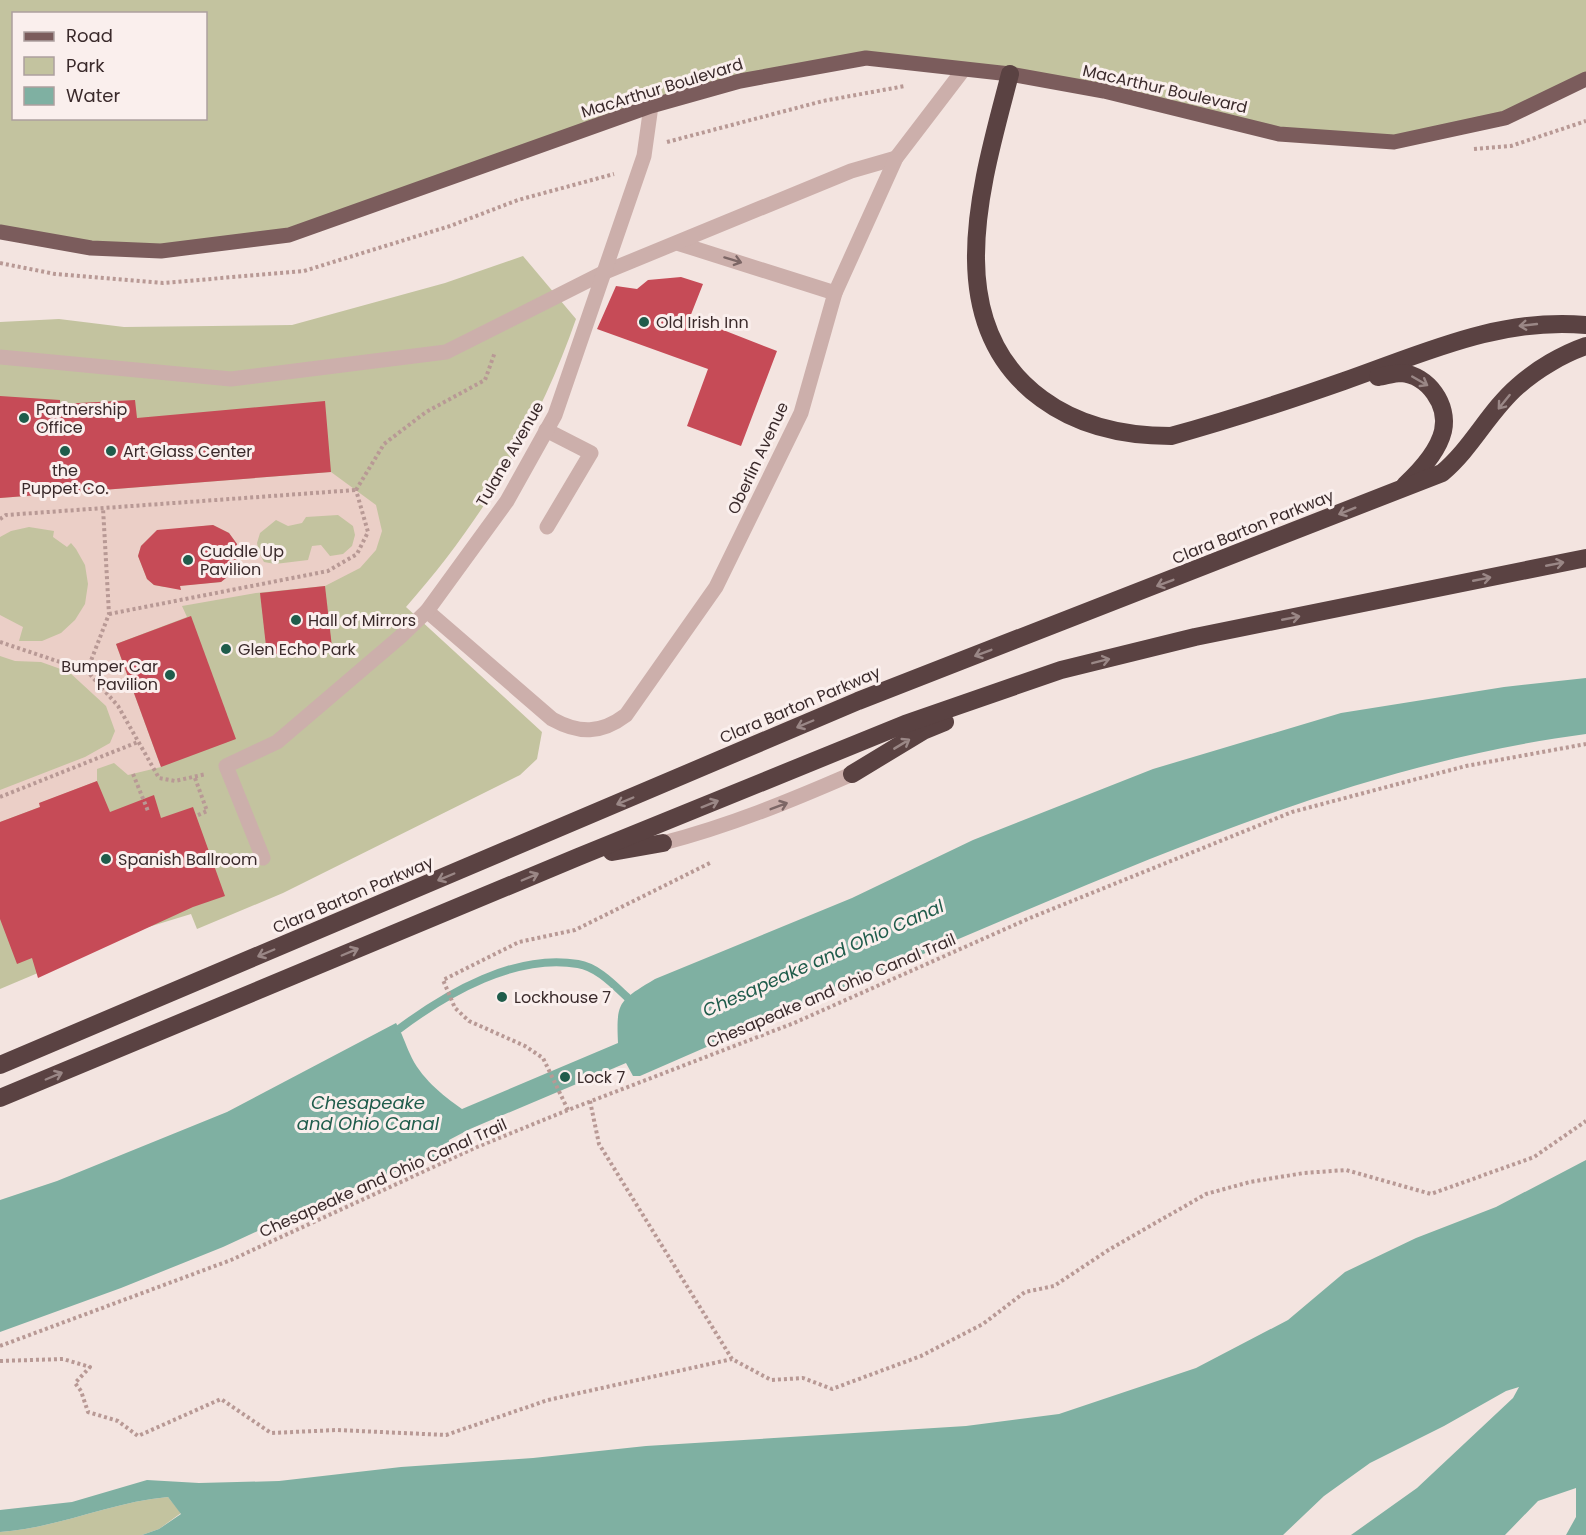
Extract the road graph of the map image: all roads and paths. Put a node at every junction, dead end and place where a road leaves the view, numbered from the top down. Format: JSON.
{"nodes":[{"id":1,"x":964,"y":69,"type":"junction"},
{"id":2,"x":1010,"y":74,"type":"junction"},
{"id":3,"x":1586,"y":79,"type":"edge"},
{"id":4,"x":907,"y":86,"type":"dead end"},
{"id":5,"x":651,"y":106,"type":"junction"},
{"id":6,"x":664,"y":142,"type":"dead end"},
{"id":7,"x":896,"y":158,"type":"junction"},
{"id":8,"x":0,"y":232,"type":"edge"},
{"id":9,"x":677,"y":243,"type":"junction"},
{"id":10,"x":605,"y":272,"type":"junction"},
{"id":11,"x":835,"y":293,"type":"junction"},
{"id":12,"x":507,"y":322,"type":"junction"},
{"id":13,"x":1586,"y":325,"type":"edge"},
{"id":14,"x":1586,"y":346,"type":"edge"},
{"id":15,"x":0,"y":357,"type":"edge"},
{"id":16,"x":1343,"y":382,"type":"junction"},
{"id":17,"x":546,"y":430,"type":"junction"},
{"id":18,"x":1401,"y":489,"type":"junction"},
{"id":19,"x":356,"y":490,"type":"junction"},
{"id":20,"x":103,"y":508,"type":"junction"},
{"id":21,"x":0,"y":519,"type":"edge"},
{"id":22,"x":547,"y":527,"type":"dead end"},
{"id":23,"x":1586,"y":558,"type":"edge"},
{"id":24,"x":427,"y":611,"type":"junction"},
{"id":25,"x":109,"y":614,"type":"junction"},
{"id":26,"x":0,"y":642,"type":"edge"},
{"id":27,"x":1061,"y":670,"type":"junction"},
{"id":28,"x":87,"y":671,"type":"junction"},
{"id":29,"x":138,"y":742,"type":"junction"},
{"id":30,"x":1586,"y":744,"type":"edge"},
{"id":31,"x":226,"y":766,"type":"junction"},
{"id":32,"x":133,"y":774,"type":"dead end"},
{"id":33,"x":852,"y":774,"type":"joint"},
{"id":34,"x":195,"y":778,"type":"junction"},
{"id":35,"x":0,"y":797,"type":"edge"},
{"id":36,"x":148,"y":811,"type":"dead end"},
{"id":37,"x":196,"y":816,"type":"dead end"},
{"id":38,"x":663,"y":843,"type":"joint"},
{"id":39,"x":578,"y":857,"type":"junction"},
{"id":40,"x":263,"y":858,"type":"dead end"},
{"id":41,"x":710,"y":863,"type":"dead end"},
{"id":42,"x":0,"y":1065,"type":"edge"},
{"id":43,"x":0,"y":1098,"type":"edge"},
{"id":44,"x":590,"y":1101,"type":"junction"},
{"id":45,"x":568,"y":1110,"type":"junction"},
{"id":46,"x":1586,"y":1121,"type":"edge"},
{"id":47,"x":0,"y":1346,"type":"edge"},
{"id":48,"x":732,"y":1359,"type":"junction"},
{"id":49,"x":0,"y":1360,"type":"edge"}],
"edges":[{"from":1,"to":2,"type":"main road","name":"MacArthur Boulevard"},
{"from":1,"to":5,"type":"main road","name":"MacArthur Boulevard"},
{"from":1,"to":7,"type":"street","name":"Oberlin Avenue"},
{"from":2,"to":3,"type":"main road","name":"MacArthur Boulevard"},
{"from":2,"to":16,"type":"highway"},
{"from":4,"to":6,"type":"path"},
{"from":5,"to":8,"type":"main road","name":"MacArthur Boulevard"},
{"from":5,"to":10,"type":"street","name":"Tulane Avenue"},
{"from":7,"to":9,"type":"street"},
{"from":7,"to":11,"type":"street","name":"Oberlin Avenue"},
{"from":9,"to":10,"type":"street"},
{"from":9,"to":11,"type":"street","one_way":true},
{"from":10,"to":12,"type":"street"},
{"from":10,"to":17,"type":"street","name":"Tulane Avenue"},
{"from":11,"to":24,"type":"street","name":"Oberlin Avenue"},
{"from":12,"to":15,"type":"street"},
{"from":12,"to":19,"type":"path"},
{"from":13,"to":16,"type":"highway","one_way":true},
{"from":14,"to":18,"type":"highway","name":"Clara Barton Parkway","one_way":true},
{"from":16,"to":18,"type":"highway","one_way":true},
{"from":17,"to":22,"type":"street"},
{"from":17,"to":24,"type":"street","name":"Tulane Avenue"},
{"from":18,"to":42,"type":"highway","name":"Clara Barton Parkway","one_way":true},
{"from":19,"to":20,"type":"path"},
{"from":19,"to":25,"type":"path"},
{"from":20,"to":21,"type":"path"},
{"from":20,"to":25,"type":"path"},
{"from":27,"to":23,"type":"highway","one_way":true},
{"from":24,"to":31,"type":"street","name":"Tulane Avenue"},
{"from":25,"to":28,"type":"path"},
{"from":26,"to":28,"type":"path"},
{"from":33,"to":27,"type":"highway","one_way":true},
{"from":39,"to":27,"type":"highway","one_way":true},
{"from":28,"to":29,"type":"path"},
{"from":29,"to":34,"type":"path"},
{"from":29,"to":35,"type":"path"},
{"from":30,"to":44,"type":"path","name":"Chesapeake and Ohio Canal Trail"},
{"from":31,"to":34,"type":"path"},
{"from":31,"to":40,"type":"street"},
{"from":32,"to":36,"type":"path"},
{"from":38,"to":33,"type":"street","one_way":true},
{"from":34,"to":37,"type":"path"},
{"from":38,"to":39,"type":"highway"},
{"from":43,"to":39,"type":"highway","one_way":true},
{"from":41,"to":45,"type":"path"},
{"from":44,"to":45,"type":"path","name":"Chesapeake and Ohio Canal Trail"},
{"from":44,"to":48,"type":"path"},
{"from":45,"to":47,"type":"path","name":"Chesapeake and Ohio Canal Trail"},
{"from":46,"to":48,"type":"path"},
{"from":48,"to":49,"type":"path"}]}
